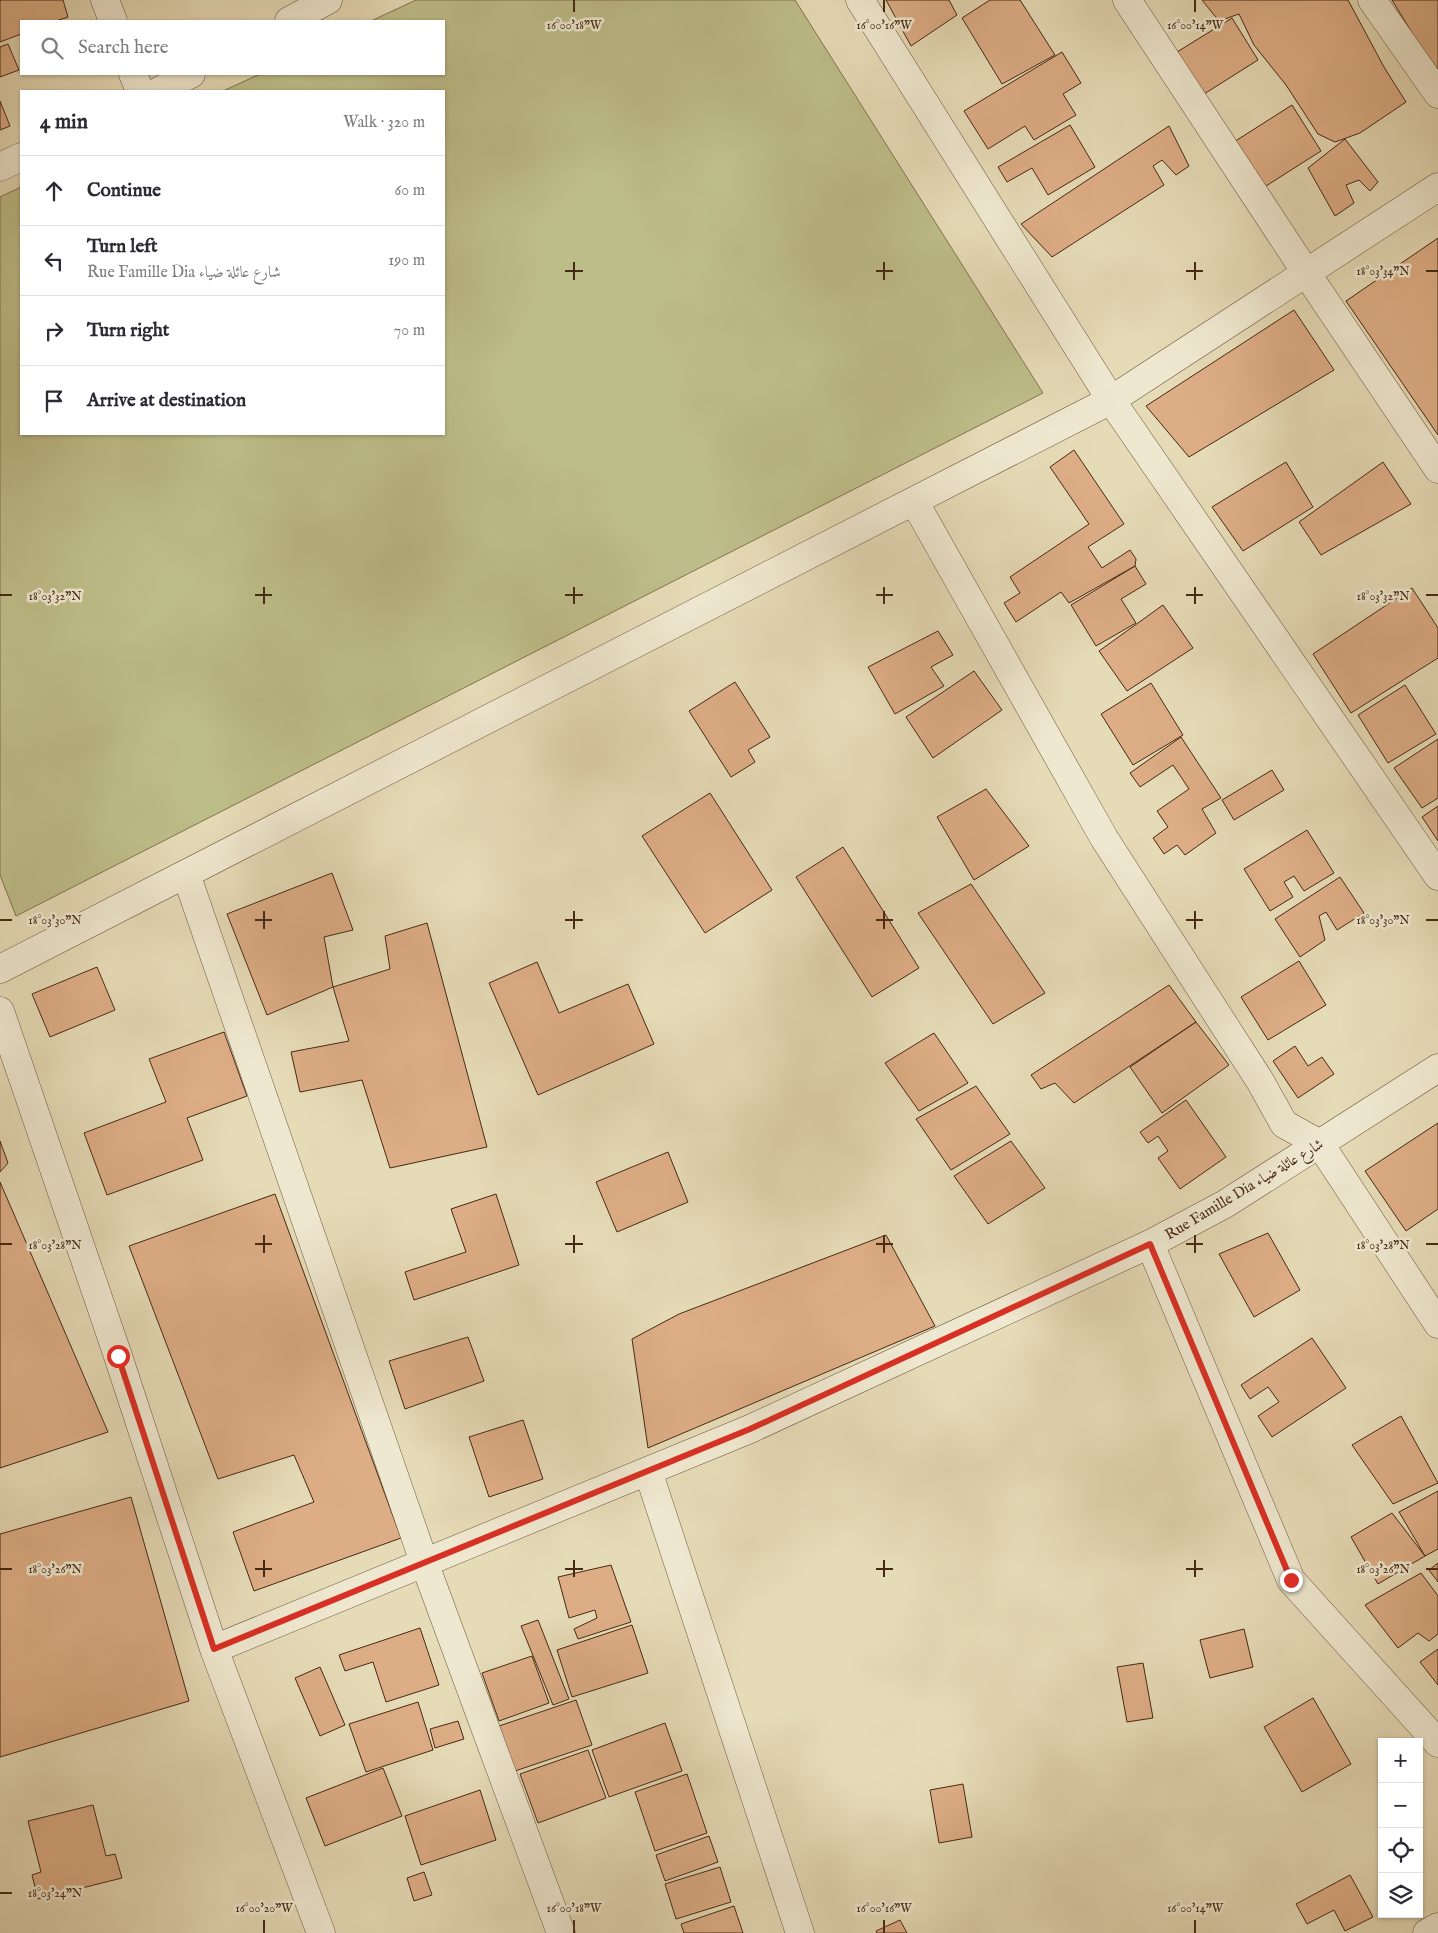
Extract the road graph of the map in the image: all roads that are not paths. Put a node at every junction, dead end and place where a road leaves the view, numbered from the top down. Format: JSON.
{"nodes":[{"id":1,"x":105,"y":0,"type":"edge"},
{"id":2,"x":328,"y":0,"type":"edge"},
{"id":3,"x":860,"y":0,"type":"edge"},
{"id":4,"x":1127,"y":0,"type":"edge"},
{"id":5,"x":1372,"y":0,"type":"edge"},
{"id":6,"x":113,"y":20,"type":"edge"},
{"id":7,"x":291,"y":20,"type":"edge"},
{"id":8,"x":133,"y":75,"type":"edge"},
{"id":9,"x":189,"y":75,"type":"edge"},
{"id":10,"x":140,"y":90,"type":"edge"},
{"id":11,"x":161,"y":90,"type":"edge"},
{"id":12,"x":1438,"y":94,"type":"edge"},
{"id":13,"x":20,"y":157,"type":"edge"},
{"id":14,"x":0,"y":167,"type":"edge"},
{"id":15,"x":1438,"y":187,"type":"edge"},
{"id":16,"x":1307,"y":274,"type":"junction"},
{"id":17,"x":1111,"y":400,"type":"junction"},
{"id":18,"x":1438,"y":469,"type":"edge"},
{"id":19,"x":914,"y":501,"type":"junction"},
{"id":20,"x":186,"y":874,"type":"junction"},
{"id":21,"x":1438,"y":876,"type":"edge"},
{"id":22,"x":0,"y":969,"type":"edge"},
{"id":23,"x":0,"y":1011,"type":"edge"},
{"id":24,"x":1438,"y":1068,"type":"edge"},
{"id":25,"x":1320,"y":1144,"type":"junction"},
{"id":26,"x":1150,"y":1244,"type":"junction"},
{"id":27,"x":1438,"y":1324,"type":"edge"},
{"id":28,"x":648,"y":1471,"type":"junction"},
{"id":29,"x":424,"y":1562,"type":"junction"},
{"id":30,"x":214,"y":1649,"type":"junction"},
{"id":31,"x":1438,"y":1743,"type":"edge"},
{"id":32,"x":1438,"y":1927,"type":"edge"},
{"id":33,"x":321,"y":1933,"type":"edge"},
{"id":34,"x":561,"y":1933,"type":"edge"},
{"id":35,"x":800,"y":1933,"type":"edge"},
{"id":36,"x":1427,"y":1933,"type":"edge"}],
"edges":[{"from":1,"to":6,"type":"street"},
{"from":2,"to":7,"type":"street"},
{"from":3,"to":17,"type":"street"},
{"from":4,"to":16,"type":"street"},
{"from":5,"to":12,"type":"street"},
{"from":8,"to":10,"type":"street"},
{"from":9,"to":11,"type":"street"},
{"from":13,"to":14,"type":"street"},
{"from":15,"to":16,"type":"street"},
{"from":16,"to":17,"type":"street"},
{"from":16,"to":18,"type":"street"},
{"from":17,"to":19,"type":"street"},
{"from":17,"to":21,"type":"street"},
{"from":19,"to":20,"type":"street"},
{"from":19,"to":25,"type":"street"},
{"from":20,"to":22,"type":"street"},
{"from":20,"to":29,"type":"street"},
{"from":23,"to":30,"type":"street"},
{"from":24,"to":25,"type":"street","name":"Rue Famille Dia شارع عائلة ضياء"},
{"from":25,"to":26,"type":"street","name":"Rue Famille Dia شارع عائلة ضياء"},
{"from":25,"to":27,"type":"street"},
{"from":26,"to":28,"type":"street","name":"Rue Famille Dia شارع عائلة ضياء"},
{"from":26,"to":31,"type":"street"},
{"from":28,"to":29,"type":"street","name":"Rue Famille Dia شارع عائلة ضياء"},
{"from":28,"to":35,"type":"street"},
{"from":29,"to":30,"type":"street","name":"Rue Famille Dia شارع عائلة ضياء"},
{"from":29,"to":34,"type":"street"},
{"from":30,"to":33,"type":"street"},
{"from":32,"to":36,"type":"street"}]}
